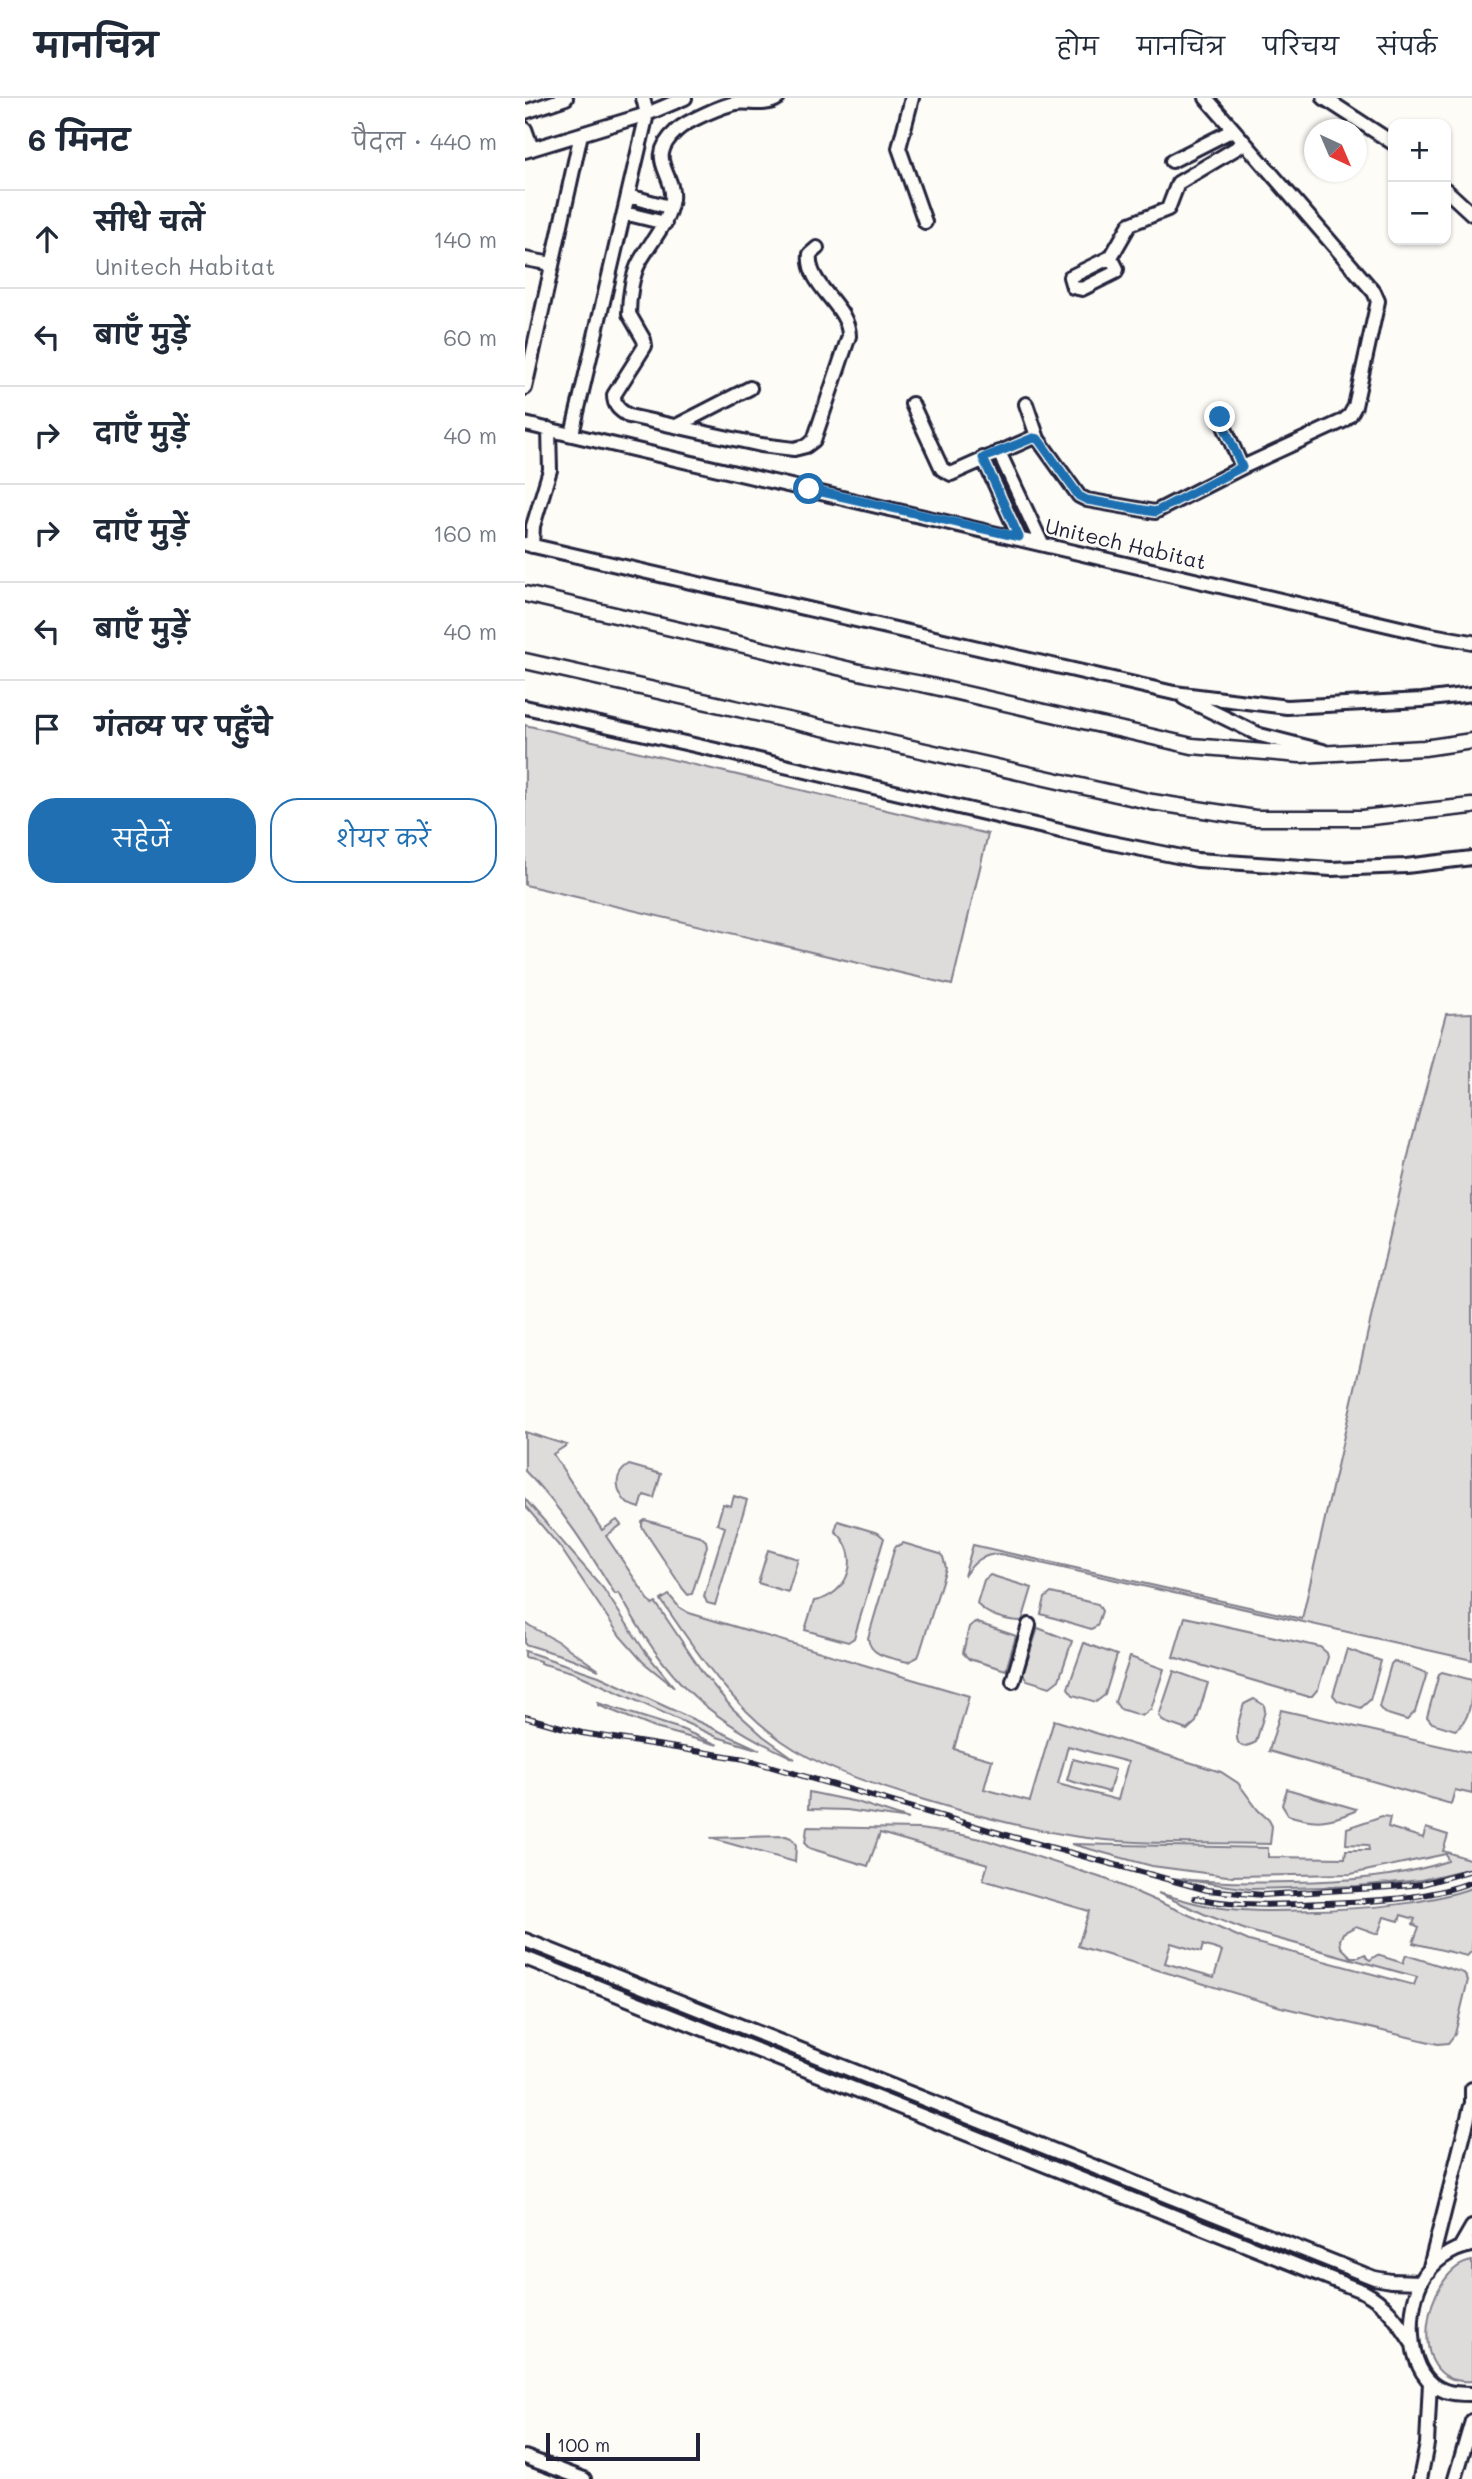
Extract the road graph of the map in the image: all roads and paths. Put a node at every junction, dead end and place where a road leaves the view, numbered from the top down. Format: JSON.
{"nodes":[{"id":1,"x":566,"y":98,"type":"edge"},
{"id":2,"x":643,"y":98,"type":"edge"},
{"id":3,"x":685,"y":98,"type":"edge"},
{"id":4,"x":778,"y":98,"type":"edge"},
{"id":5,"x":912,"y":98,"type":"edge"},
{"id":6,"x":1206,"y":98,"type":"edge"},
{"id":7,"x":1324,"y":98,"type":"edge"},
{"id":8,"x":545,"y":102,"type":"edge"},
{"id":9,"x":525,"y":112,"type":"edge"},
{"id":10,"x":647,"y":114,"type":"junction"},
{"id":11,"x":525,"y":129,"type":"edge"},
{"id":12,"x":1233,"y":130,"type":"junction"},
{"id":13,"x":581,"y":134,"type":"junction"},
{"id":14,"x":1388,"y":140,"type":"edge"},
{"id":15,"x":1245,"y":143,"type":"junction"},
{"id":16,"x":529,"y":150,"type":"edge"},
{"id":17,"x":1172,"y":161,"type":"dead end"},
{"id":18,"x":1451,"y":195,"type":"edge"},
{"id":19,"x":629,"y":196,"type":"junction"},
{"id":20,"x":669,"y":207,"type":"junction"},
{"id":21,"x":624,"y":213,"type":"junction"},
{"id":22,"x":1472,"y":214,"type":"edge"},
{"id":23,"x":925,"y":222,"type":"dead end"},
{"id":24,"x":665,"y":223,"type":"junction"},
{"id":25,"x":817,"y":248,"type":"dead end"},
{"id":26,"x":1111,"y":257,"type":"dead end"},
{"id":27,"x":525,"y":259,"type":"edge"},
{"id":28,"x":552,"y":264,"type":"junction"},
{"id":29,"x":525,"y":388,"type":"edge"},
{"id":30,"x":750,"y":388,"type":"dead end"},
{"id":31,"x":912,"y":404,"type":"dead end"},
{"id":32,"x":1026,"y":404,"type":"dead end"},
{"id":33,"x":1220,"y":417,"type":"dead end"},
{"id":34,"x":525,"y":424,"type":"edge"},
{"id":35,"x":676,"y":426,"type":"junction"},
{"id":36,"x":549,"y":429,"type":"junction"},
{"id":37,"x":572,"y":434,"type":"junction"},
{"id":38,"x":1038,"y":439,"type":"junction"},
{"id":39,"x":999,"y":452,"type":"junction"},
{"id":40,"x":983,"y":458,"type":"junction"},
{"id":41,"x":1242,"y":467,"type":"junction"},
{"id":42,"x":1019,"y":537,"type":"junction"},
{"id":43,"x":1041,"y":542,"type":"junction"},
{"id":44,"x":529,"y":545,"type":"edge"},
{"id":45,"x":525,"y":594,"type":"edge"},
{"id":46,"x":1472,"y":642,"type":"edge"},
{"id":47,"x":525,"y":662,"type":"edge"},
{"id":48,"x":1174,"y":693,"type":"junction"},
{"id":49,"x":1472,"y":694,"type":"edge"},
{"id":50,"x":525,"y":707,"type":"edge"},
{"id":51,"x":1472,"y":741,"type":"edge"},
{"id":52,"x":1333,"y":753,"type":"junction"},
{"id":53,"x":1472,"y":806,"type":"edge"},
{"id":54,"x":1472,"y":858,"type":"edge"},
{"id":55,"x":1030,"y":1625,"type":"dead end"},
{"id":56,"x":1013,"y":1681,"type":"dead end"},
{"id":57,"x":525,"y":1940,"type":"edge"},
{"id":58,"x":525,"y":1958,"type":"edge"},
{"id":59,"x":1472,"y":2089,"type":"edge"},
{"id":60,"x":1471,"y":2107,"type":"edge"},
{"id":61,"x":1465,"y":2147,"type":"edge"},
{"id":62,"x":1472,"y":2227,"type":"edge"},
{"id":63,"x":1467,"y":2246,"type":"edge"},
{"id":64,"x":1425,"y":2276,"type":"junction"},
{"id":65,"x":1412,"y":2343,"type":"junction"},
{"id":66,"x":1430,"y":2382,"type":"junction"},
{"id":67,"x":1472,"y":2394,"type":"edge"},
{"id":68,"x":1472,"y":2421,"type":"edge"},
{"id":69,"x":525,"y":2457,"type":"edge"},
{"id":70,"x":584,"y":2479,"type":"edge"},
{"id":71,"x":1420,"y":2479,"type":"edge"},
{"id":72,"x":1455,"y":2479,"type":"edge"}],
"edges":[{"from":1,"to":8,"type":"street"},
{"from":2,"to":10,"type":"street"},
{"from":3,"to":10,"type":"street"},
{"from":4,"to":20,"type":"street"},
{"from":5,"to":23,"type":"street"},
{"from":6,"to":12,"type":"street"},
{"from":7,"to":14,"type":"street"},
{"from":8,"to":9,"type":"street"},
{"from":10,"to":13,"type":"street"},
{"from":10,"to":19,"type":"street"},
{"from":11,"to":16,"type":"street"},
{"from":12,"to":15,"type":"street"},
{"from":12,"to":17,"type":"street"},
{"from":13,"to":16,"type":"street"},
{"from":13,"to":28,"type":"street"},
{"from":15,"to":26,"type":"street"},
{"from":15,"to":41,"type":"street"},
{"from":18,"to":22,"type":"street"},
{"from":19,"to":20,"type":"street"},
{"from":19,"to":21,"type":"street"},
{"from":20,"to":24,"type":"street"},
{"from":21,"to":24,"type":"street"},
{"from":21,"to":37,"type":"street"},
{"from":24,"to":35,"type":"street"},
{"from":25,"to":35,"type":"street"},
{"from":27,"to":28,"type":"street"},
{"from":28,"to":29,"type":"street"},
{"from":30,"to":35,"type":"street"},
{"from":31,"to":40,"type":"street"},
{"from":32,"to":38,"type":"street"},
{"from":33,"to":41,"type":"street"},
{"from":34,"to":36,"type":"street","name":"Unitech Habitat"},
{"from":36,"to":37,"type":"street","name":"Unitech Habitat"},
{"from":36,"to":44,"type":"street"},
{"from":37,"to":42,"type":"street","name":"Unitech Habitat"},
{"from":38,"to":39,"type":"street"},
{"from":38,"to":41,"type":"street"},
{"from":39,"to":40,"type":"street"},
{"from":39,"to":43,"type":"street"},
{"from":40,"to":42,"type":"street"},
{"from":42,"to":43,"type":"street","name":"Unitech Habitat"},
{"from":43,"to":46,"type":"street","name":"Unitech Habitat"},
{"from":44,"to":48,"type":"street"},
{"from":45,"to":52,"type":"main road"},
{"from":47,"to":53,"type":"main road"},
{"from":48,"to":49,"type":"street"},
{"from":48,"to":52,"type":"street"},
{"from":50,"to":54,"type":"street"},
{"from":51,"to":52,"type":"main road"},
{"from":55,"to":56,"type":"street"},
{"from":57,"to":64,"type":"street"},
{"from":58,"to":65,"type":"street"},
{"from":59,"to":60,"type":"street"},
{"from":60,"to":61,"type":"street"},
{"from":61,"to":64,"type":"street"},
{"from":62,"to":63,"type":"street"},
{"from":63,"to":64,"type":"street"},
{"from":64,"to":65,"type":"street"},
{"from":65,"to":66,"type":"street"},
{"from":66,"to":67,"type":"street"},
{"from":66,"to":71,"type":"street"},
{"from":68,"to":72,"type":"street"},
{"from":69,"to":70,"type":"street"}]}
